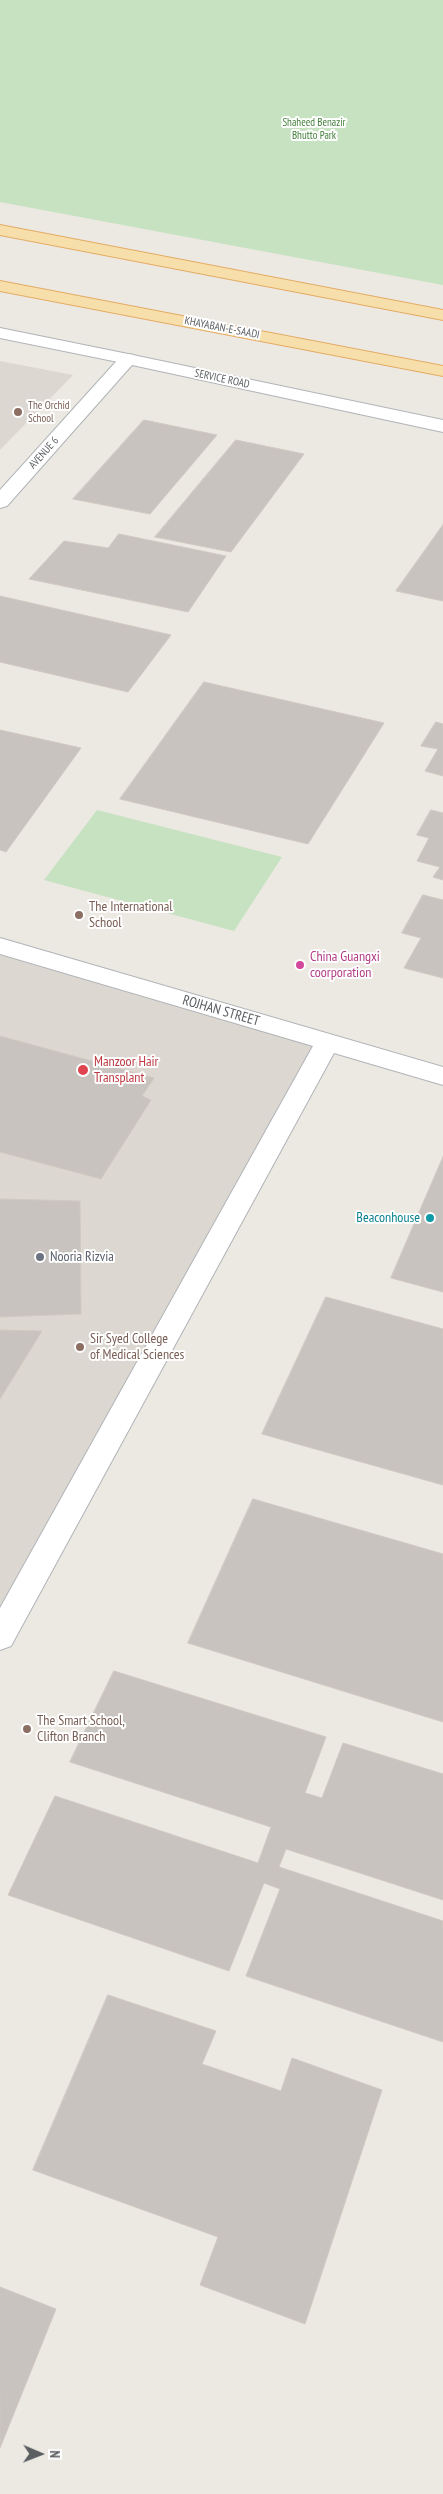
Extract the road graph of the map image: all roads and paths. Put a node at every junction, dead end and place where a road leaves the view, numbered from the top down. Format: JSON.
{"nodes":[{"id":1,"x":0,"y":230,"type":"edge"},
{"id":2,"x":0,"y":286,"type":"edge"},
{"id":3,"x":443,"y":315,"type":"edge"},
{"id":4,"x":0,"y":333,"type":"edge"},
{"id":5,"x":128,"y":359,"type":"junction"},
{"id":6,"x":443,"y":371,"type":"edge"},
{"id":7,"x":443,"y":426,"type":"edge"},
{"id":8,"x":0,"y":502,"type":"edge"},
{"id":9,"x":0,"y":946,"type":"edge"},
{"id":10,"x":327,"y":1042,"type":"junction"},
{"id":11,"x":443,"y":1076,"type":"edge"},
{"id":12,"x":0,"y":1637,"type":"edge"}],
"edges":[{"from":1,"to":3,"type":"main road"},
{"from":2,"to":6,"type":"main road","name":"KHAYABAN-E-SAADI"},
{"from":4,"to":5,"type":"street","name":"SERVICE ROAD"},
{"from":5,"to":7,"type":"street","name":"SERVICE ROAD"},
{"from":5,"to":8,"type":"street","name":"AVENUE 6"},
{"from":9,"to":10,"type":"street","name":"ROJHAN STREET"},
{"from":10,"to":11,"type":"street","name":"ROJHAN STREET"},
{"from":10,"to":12,"type":"street"}]}
